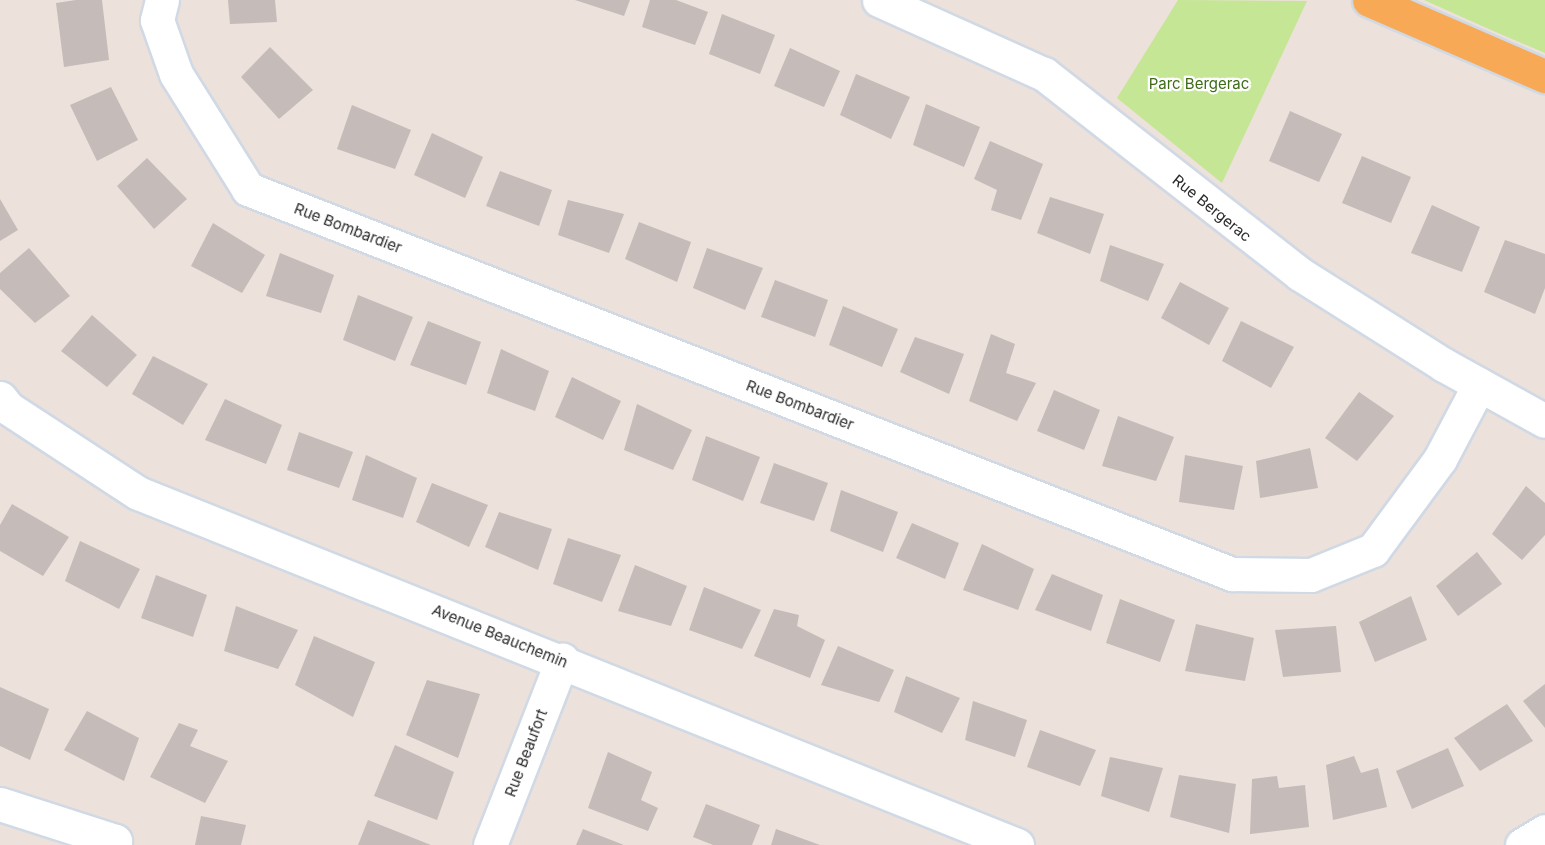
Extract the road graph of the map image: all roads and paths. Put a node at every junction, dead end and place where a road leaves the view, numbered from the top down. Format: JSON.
{"nodes":[{"id":1,"x":162,"y":0,"type":"edge"},
{"id":2,"x":879,"y":0,"type":"edge"},
{"id":3,"x":1369,"y":0,"type":"edge"},
{"id":4,"x":1545,"y":76,"type":"edge"},
{"id":5,"x":1479,"y":385,"type":"junction"},
{"id":6,"x":3,"y":407,"type":"edge"},
{"id":7,"x":1545,"y":421,"type":"edge"},
{"id":8,"x":562,"y":660,"type":"junction"},
{"id":9,"x":0,"y":804,"type":"edge"},
{"id":10,"x":1545,"y":831,"type":"edge"},
{"id":11,"x":113,"y":845,"type":"edge"},
{"id":12,"x":490,"y":845,"type":"edge"},
{"id":13,"x":1017,"y":845,"type":"edge"},
{"id":14,"x":1522,"y":845,"type":"edge"}],
"edges":[{"from":1,"to":5,"type":"street","name":"Rue Bombardier"},
{"from":2,"to":5,"type":"street","name":"Rue Bergerac"},
{"from":3,"to":4,"type":"main road"},
{"from":5,"to":7,"type":"street","name":"Rue Bergerac"},
{"from":6,"to":8,"type":"street","name":"Avenue Beauchemin"},
{"from":8,"to":12,"type":"street","name":"Rue Beaufort"},
{"from":8,"to":13,"type":"street","name":"Avenue Beauchemin"},
{"from":9,"to":11,"type":"street"},
{"from":10,"to":14,"type":"street"}]}
